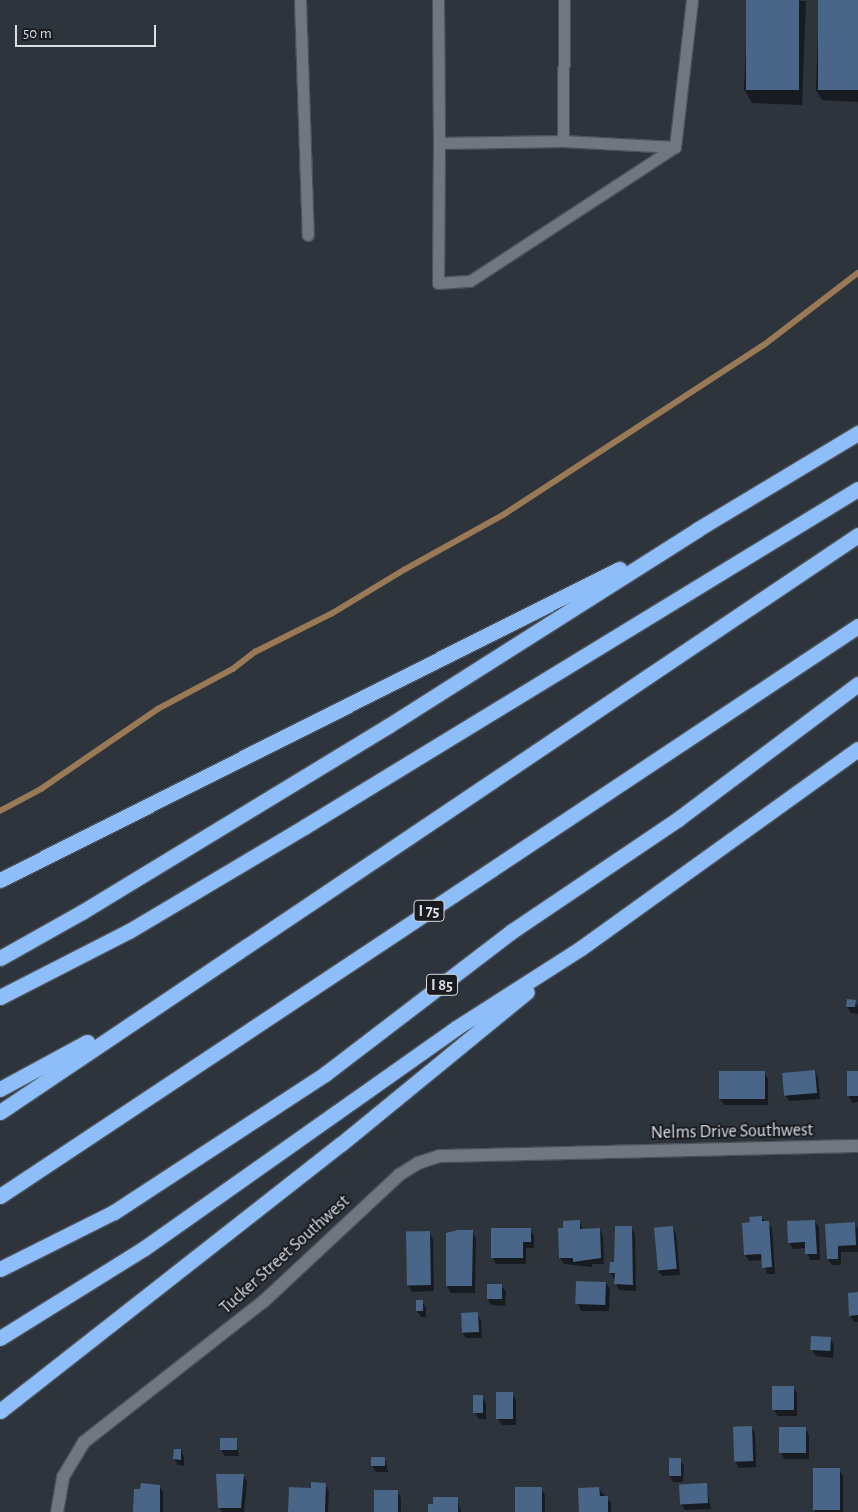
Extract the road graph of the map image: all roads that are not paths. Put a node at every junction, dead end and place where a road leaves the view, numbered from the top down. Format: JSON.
{"nodes":[{"id":1,"x":300,"y":0,"type":"edge"},
{"id":2,"x":438,"y":0,"type":"edge"},
{"id":3,"x":564,"y":0,"type":"edge"},
{"id":4,"x":692,"y":0,"type":"edge"},
{"id":5,"x":563,"y":141,"type":"junction"},
{"id":6,"x":438,"y":143,"type":"junction"},
{"id":7,"x":675,"y":147,"type":"junction"},
{"id":8,"x":308,"y":235,"type":"dead end"},
{"id":9,"x":858,"y":433,"type":"edge"},
{"id":10,"x":858,"y":489,"type":"edge"},
{"id":11,"x":698,"y":529,"type":"junction"},
{"id":12,"x":858,"y":535,"type":"edge"},
{"id":13,"x":858,"y":626,"type":"edge"},
{"id":14,"x":858,"y":684,"type":"edge"},
{"id":15,"x":858,"y":749,"type":"edge"},
{"id":16,"x":0,"y":880,"type":"edge"},
{"id":17,"x":581,"y":948,"type":"junction"},
{"id":18,"x":0,"y":958,"type":"edge"},
{"id":19,"x":0,"y":997,"type":"edge"},
{"id":20,"x":154,"y":1006,"type":"junction"},
{"id":21,"x":0,"y":1089,"type":"edge"},
{"id":22,"x":0,"y":1112,"type":"edge"},
{"id":23,"x":858,"y":1146,"type":"edge"},
{"id":24,"x":608,"y":1152,"type":"joint"},
{"id":25,"x":0,"y":1196,"type":"edge"},
{"id":26,"x":6,"y":1266,"type":"edge"},
{"id":27,"x":0,"y":1338,"type":"edge"},
{"id":28,"x":0,"y":1411,"type":"edge"},
{"id":29,"x":57,"y":1512,"type":"edge"}],
"edges":[{"from":1,"to":8,"type":"lane"},
{"from":2,"to":6,"type":"lane"},
{"from":3,"to":5,"type":"lane"},
{"from":4,"to":7,"type":"lane"},
{"from":5,"to":6,"type":"lane"},
{"from":5,"to":7,"type":"lane"},
{"from":6,"to":7,"type":"lane"},
{"from":9,"to":11,"type":"highway"},
{"from":10,"to":19,"type":"highway"},
{"from":11,"to":16,"type":"highway"},
{"from":11,"to":18,"type":"highway"},
{"from":12,"to":20,"type":"highway"},
{"from":13,"to":25,"type":"highway","number":"I 75"},
{"from":14,"to":26,"type":"highway","number":"I 85"},
{"from":15,"to":17,"type":"highway"},
{"from":17,"to":27,"type":"highway"},
{"from":17,"to":28,"type":"highway"},
{"from":20,"to":21,"type":"highway"},
{"from":20,"to":22,"type":"highway"},
{"from":23,"to":24,"type":"street","name":"Nelms Drive Southwest"},
{"from":24,"to":29,"type":"street","name":"Tucker Street Southwest"}]}
